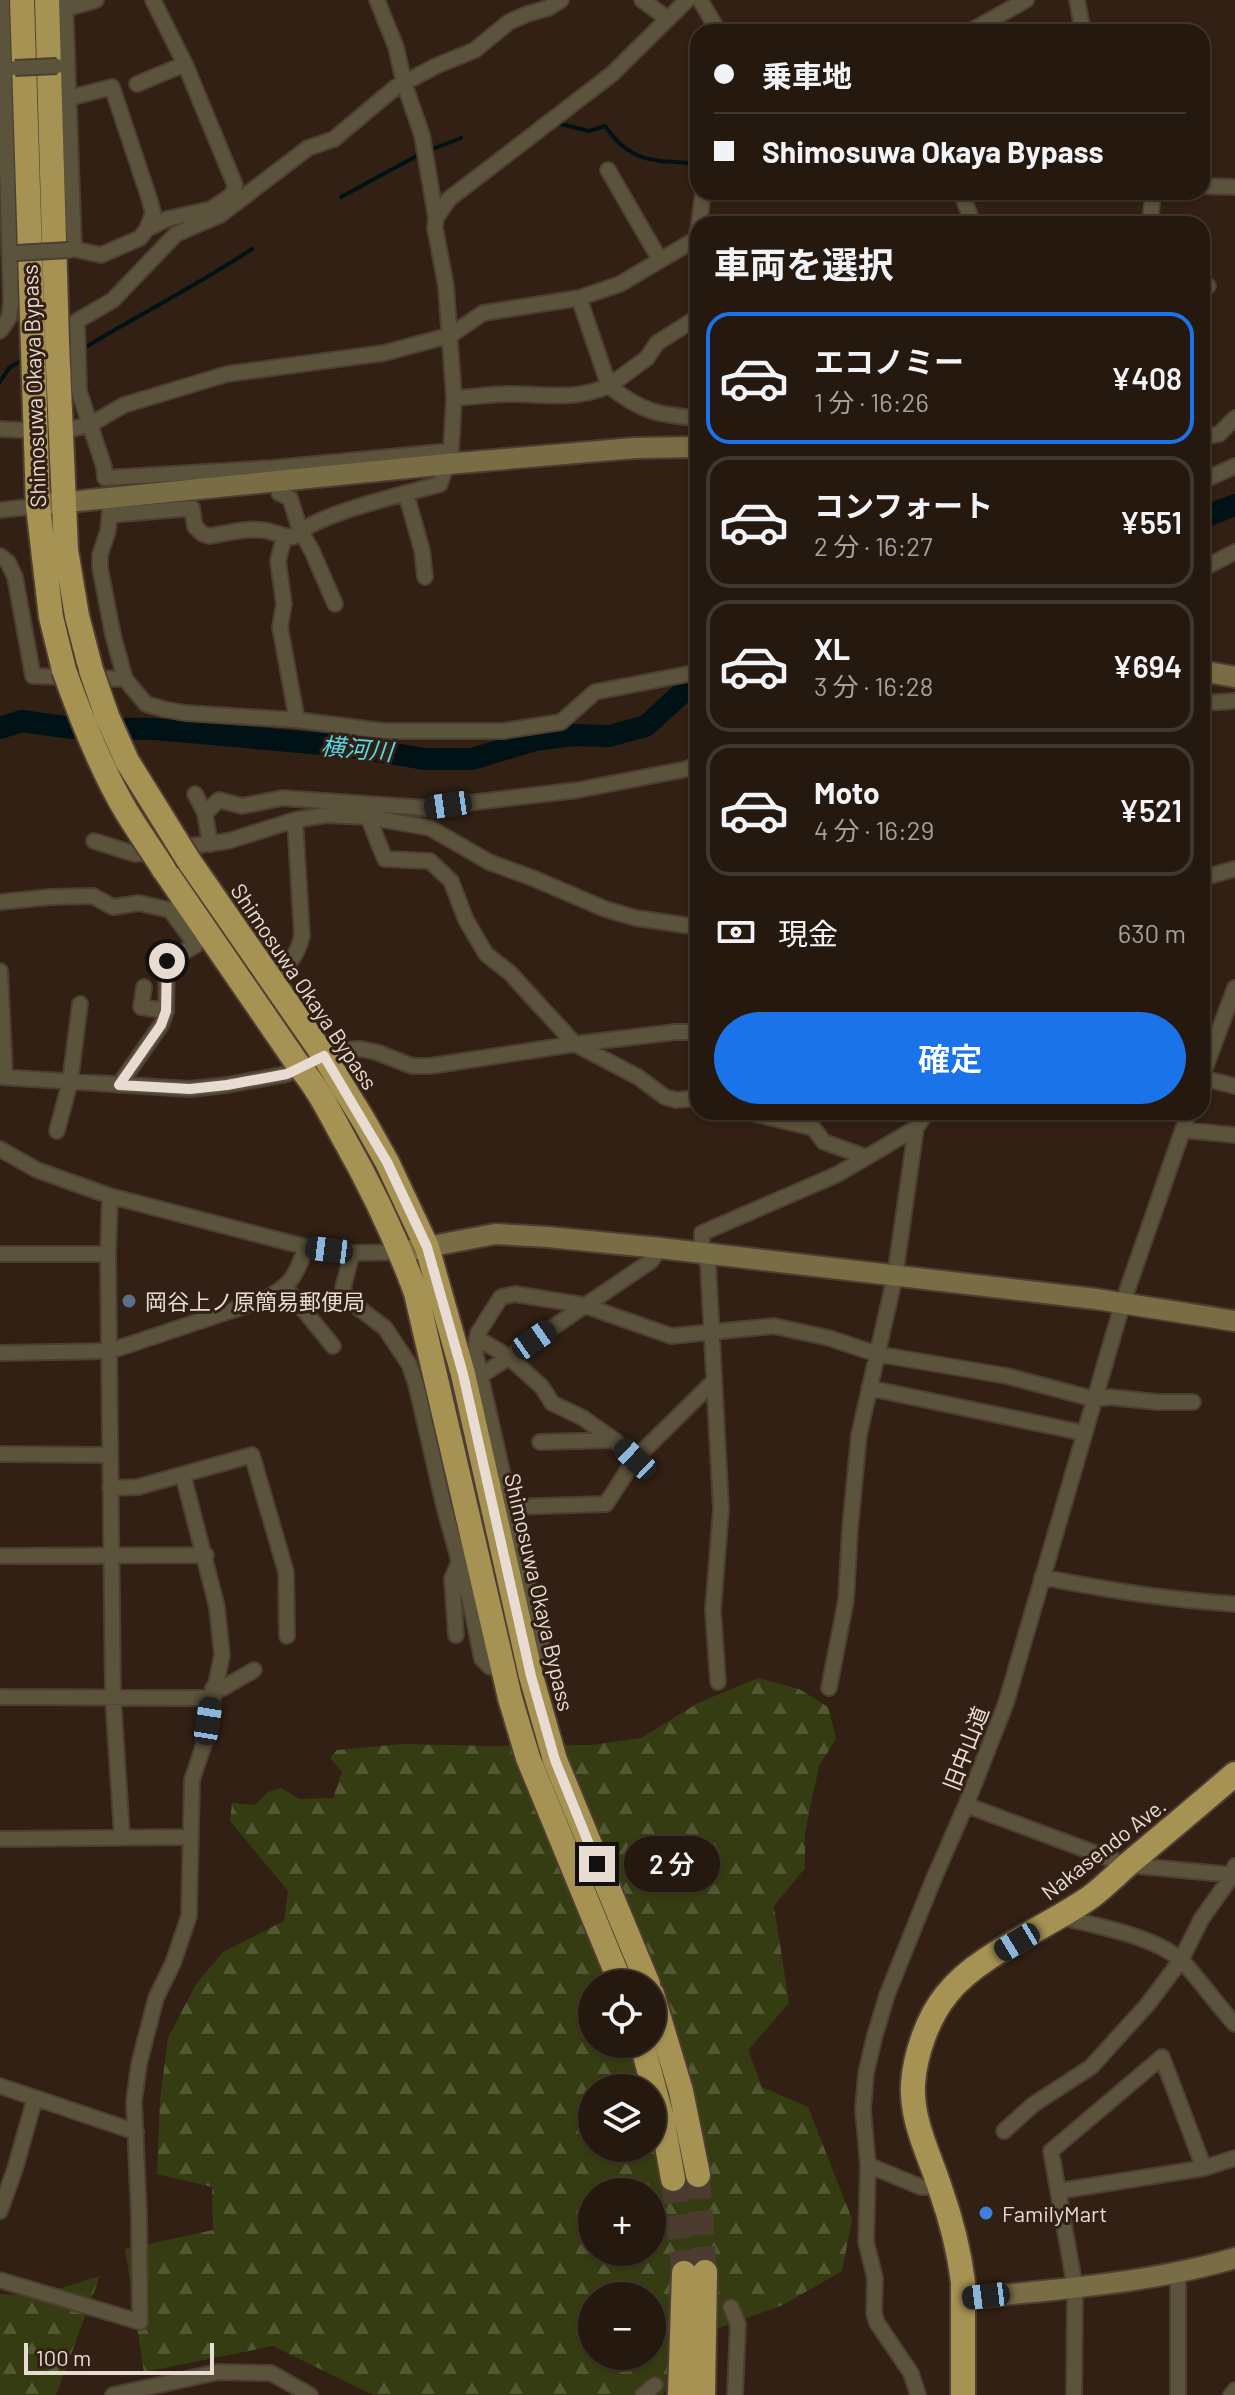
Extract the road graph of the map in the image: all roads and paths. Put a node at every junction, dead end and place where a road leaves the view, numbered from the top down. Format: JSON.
{"nodes":[{"id":1,"x":2,"y":0,"type":"edge"},
{"id":2,"x":22,"y":0,"type":"edge"},
{"id":3,"x":96,"y":0,"type":"edge"},
{"id":4,"x":153,"y":0,"type":"edge"},
{"id":5,"x":377,"y":0,"type":"edge"},
{"id":6,"x":561,"y":0,"type":"edge"},
{"id":7,"x":642,"y":0,"type":"edge"},
{"id":8,"x":687,"y":0,"type":"edge"},
{"id":9,"x":700,"y":0,"type":"edge"},
{"id":10,"x":1026,"y":0,"type":"edge"},
{"id":11,"x":1077,"y":0,"type":"edge"},
{"id":12,"x":59,"y":3,"type":"edge"},
{"id":13,"x":668,"y":19,"type":"junction"},
{"id":14,"x":714,"y":24,"type":"edge"},
{"id":15,"x":983,"y":24,"type":"edge"},
{"id":16,"x":1082,"y":24,"type":"edge"},
{"id":17,"x":185,"y":64,"type":"junction"},
{"id":18,"x":63,"y":66,"type":"junction"},
{"id":19,"x":6,"y":69,"type":"edge"},
{"id":20,"x":404,"y":83,"type":"junction"},
{"id":21,"x":137,"y":84,"type":"dead end"},
{"id":22,"x":69,"y":98,"type":"junction"},
{"id":23,"x":608,"y":170,"type":"dead end"},
{"id":24,"x":1210,"y":186,"type":"edge"},
{"id":25,"x":1235,"y":187,"type":"edge"},
{"id":26,"x":216,"y":212,"type":"junction"},
{"id":27,"x":436,"y":218,"type":"junction"},
{"id":28,"x":147,"y":229,"type":"junction"},
{"id":29,"x":690,"y":239,"type":"edge"},
{"id":30,"x":71,"y":249,"type":"junction"},
{"id":31,"x":9,"y":253,"type":"edge"},
{"id":32,"x":660,"y":260,"type":"junction"},
{"id":33,"x":579,"y":298,"type":"junction"},
{"id":34,"x":6,"y":305,"type":"edge"},
{"id":35,"x":690,"y":322,"type":"edge"},
{"id":36,"x":0,"y":331,"type":"edge"},
{"id":37,"x":451,"y":335,"type":"junction"},
{"id":38,"x":609,"y":386,"type":"junction"},
{"id":39,"x":454,"y":398,"type":"junction"},
{"id":40,"x":690,"y":417,"type":"edge"},
{"id":41,"x":1235,"y":418,"type":"edge"},
{"id":42,"x":91,"y":424,"type":"junction"},
{"id":43,"x":0,"y":429,"type":"edge"},
{"id":44,"x":72,"y":429,"type":"dead end"},
{"id":45,"x":22,"y":430,"type":"dead end"},
{"id":46,"x":1210,"y":436,"type":"edge"},
{"id":47,"x":690,"y":447,"type":"edge"},
{"id":48,"x":449,"y":457,"type":"junction"},
{"id":49,"x":1235,"y":466,"type":"edge"},
{"id":50,"x":1210,"y":477,"type":"edge"},
{"id":51,"x":279,"y":493,"type":"dead end"},
{"id":52,"x":406,"y":494,"type":"junction"},
{"id":53,"x":63,"y":501,"type":"junction"},
{"id":54,"x":38,"y":506,"type":"junction"},
{"id":55,"x":0,"y":510,"type":"edge"},
{"id":56,"x":300,"y":530,"type":"junction"},
{"id":57,"x":284,"y":537,"type":"junction"},
{"id":58,"x":1235,"y":552,"type":"edge"},
{"id":59,"x":0,"y":556,"type":"edge"},
{"id":60,"x":1210,"y":565,"type":"edge"},
{"id":61,"x":425,"y":577,"type":"dead end"},
{"id":62,"x":335,"y":604,"type":"dead end"},
{"id":63,"x":1210,"y":672,"type":"edge"},
{"id":64,"x":690,"y":674,"type":"edge"},
{"id":65,"x":1235,"y":677,"type":"edge"},
{"id":66,"x":125,"y":679,"type":"junction"},
{"id":67,"x":1235,"y":701,"type":"edge"},
{"id":68,"x":1210,"y":703,"type":"edge"},
{"id":69,"x":297,"y":720,"type":"junction"},
{"id":70,"x":690,"y":768,"type":"edge"},
{"id":71,"x":195,"y":794,"type":"dead end"},
{"id":72,"x":205,"y":813,"type":"junction"},
{"id":73,"x":368,"y":817,"type":"junction"},
{"id":74,"x":295,"y":820,"type":"junction"},
{"id":75,"x":94,"y":841,"type":"dead end"},
{"id":76,"x":210,"y":844,"type":"junction"},
{"id":77,"x":1235,"y":869,"type":"edge"},
{"id":78,"x":1210,"y":876,"type":"edge"},
{"id":79,"x":0,"y":902,"type":"edge"},
{"id":80,"x":178,"y":906,"type":"junction"},
{"id":81,"x":690,"y":926,"type":"edge"},
{"id":82,"x":0,"y":971,"type":"edge"},
{"id":83,"x":269,"y":977,"type":"junction"},
{"id":84,"x":144,"y":987,"type":"dead end"},
{"id":85,"x":1235,"y":988,"type":"edge"},
{"id":86,"x":80,"y":1004,"type":"dead end"},
{"id":87,"x":166,"y":1011,"type":"junction"},
{"id":88,"x":690,"y":1032,"type":"edge"},
{"id":89,"x":575,"y":1044,"type":"junction"},
{"id":90,"x":1210,"y":1055,"type":"edge"},
{"id":91,"x":324,"y":1056,"type":"junction"},
{"id":92,"x":299,"y":1066,"type":"junction"},
{"id":93,"x":2,"y":1077,"type":"edge"},
{"id":94,"x":1210,"y":1079,"type":"edge"},
{"id":95,"x":70,"y":1082,"type":"junction"},
{"id":96,"x":119,"y":1085,"type":"junction"},
{"id":97,"x":1235,"y":1086,"type":"edge"},
{"id":98,"x":690,"y":1099,"type":"edge"},
{"id":99,"x":780,"y":1120,"type":"edge"},
{"id":100,"x":922,"y":1120,"type":"edge"},
{"id":101,"x":1186,"y":1120,"type":"edge"},
{"id":102,"x":916,"y":1128,"type":"junction"},
{"id":103,"x":1183,"y":1130,"type":"junction"},
{"id":104,"x":57,"y":1131,"type":"dead end"},
{"id":105,"x":1235,"y":1135,"type":"edge"},
{"id":106,"x":0,"y":1149,"type":"edge"},
{"id":107,"x":866,"y":1157,"type":"junction"},
{"id":108,"x":110,"y":1196,"type":"junction"},
{"id":109,"x":306,"y":1247,"type":"junction"},
{"id":110,"x":427,"y":1247,"type":"junction"},
{"id":111,"x":660,"y":1248,"type":"junction"},
{"id":112,"x":401,"y":1252,"type":"junction"},
{"id":113,"x":352,"y":1253,"type":"junction"},
{"id":114,"x":0,"y":1254,"type":"edge"},
{"id":115,"x":108,"y":1254,"type":"junction"},
{"id":116,"x":702,"y":1254,"type":"junction"},
{"id":117,"x":895,"y":1276,"type":"junction"},
{"id":118,"x":285,"y":1287,"type":"junction"},
{"id":119,"x":1123,"y":1302,"type":"junction"},
{"id":120,"x":583,"y":1305,"type":"junction"},
{"id":121,"x":1235,"y":1321,"type":"edge"},
{"id":122,"x":712,"y":1333,"type":"junction"},
{"id":123,"x":477,"y":1338,"type":"junction"},
{"id":124,"x":333,"y":1346,"type":"dead end"},
{"id":125,"x":110,"y":1351,"type":"junction"},
{"id":126,"x":0,"y":1353,"type":"edge"},
{"id":127,"x":877,"y":1354,"type":"junction"},
{"id":128,"x":509,"y":1357,"type":"junction"},
{"id":129,"x":479,"y":1377,"type":"junction"},
{"id":130,"x":713,"y":1382,"type":"junction"},
{"id":131,"x":869,"y":1388,"type":"junction"},
{"id":132,"x":1094,"y":1399,"type":"junction"},
{"id":133,"x":1193,"y":1402,"type":"dead end"},
{"id":134,"x":1084,"y":1433,"type":"junction"},
{"id":135,"x":614,"y":1440,"type":"junction"},
{"id":136,"x":540,"y":1442,"type":"dead end"},
{"id":137,"x":0,"y":1454,"type":"edge"},
{"id":138,"x":110,"y":1455,"type":"junction"},
{"id":139,"x":635,"y":1459,"type":"junction"},
{"id":140,"x":183,"y":1475,"type":"junction"},
{"id":141,"x":110,"y":1488,"type":"junction"},
{"id":142,"x":510,"y":1507,"type":"junction"},
{"id":143,"x":206,"y":1555,"type":"junction"},
{"id":144,"x":0,"y":1556,"type":"edge"},
{"id":145,"x":111,"y":1556,"type":"junction"},
{"id":146,"x":459,"y":1562,"type":"junction"},
{"id":147,"x":1042,"y":1577,"type":"junction"},
{"id":148,"x":1235,"y":1604,"type":"edge"},
{"id":149,"x":456,"y":1635,"type":"dead end"},
{"id":150,"x":287,"y":1636,"type":"dead end"},
{"id":151,"x":539,"y":1655,"type":"dead end"},
{"id":152,"x":490,"y":1667,"type":"dead end"},
{"id":153,"x":254,"y":1670,"type":"dead end"},
{"id":154,"x":718,"y":1682,"type":"dead end"},
{"id":155,"x":829,"y":1688,"type":"dead end"},
{"id":156,"x":212,"y":1693,"type":"junction"},
{"id":157,"x":0,"y":1697,"type":"edge"},
{"id":158,"x":113,"y":1697,"type":"junction"},
{"id":159,"x":1235,"y":1774,"type":"edge"},
{"id":160,"x":966,"y":1805,"type":"junction"},
{"id":161,"x":122,"y":1836,"type":"junction"},
{"id":162,"x":189,"y":1837,"type":"junction"},
{"id":163,"x":0,"y":1839,"type":"edge"},
{"id":164,"x":1127,"y":1865,"type":"junction"},
{"id":165,"x":1234,"y":1872,"type":"edge"},
{"id":166,"x":1060,"y":1917,"type":"junction"},
{"id":167,"x":1181,"y":1960,"type":"junction"},
{"id":168,"x":615,"y":1970,"type":"edge"},
{"id":169,"x":642,"y":1970,"type":"edge"},
{"id":170,"x":1235,"y":2024,"type":"edge"},
{"id":171,"x":666,"y":2041,"type":"edge"},
{"id":172,"x":646,"y":2058,"type":"edge"},
{"id":173,"x":0,"y":2086,"type":"edge"},
{"id":174,"x":35,"y":2098,"type":"junction"},
{"id":175,"x":1004,"y":2131,"type":"dead end"},
{"id":176,"x":136,"y":2132,"type":"junction"},
{"id":177,"x":1235,"y":2158,"type":"edge"},
{"id":178,"x":0,"y":2165,"type":"edge"},
{"id":179,"x":868,"y":2165,"type":"junction"},
{"id":180,"x":1204,"y":2168,"type":"junction"},
{"id":181,"x":15,"y":2169,"type":"junction"},
{"id":182,"x":698,"y":2175,"type":"tunnel mouth"},
{"id":183,"x":673,"y":2179,"type":"tunnel mouth"},
{"id":184,"x":940,"y":2187,"type":"junction"},
{"id":185,"x":1059,"y":2191,"type":"junction"},
{"id":186,"x":0,"y":2211,"type":"edge"},
{"id":187,"x":1235,"y":2258,"type":"edge"},
{"id":188,"x":1178,"y":2272,"type":"junction"},
{"id":189,"x":0,"y":2280,"type":"edge"},
{"id":190,"x":1075,"y":2287,"type":"junction"},
{"id":191,"x":964,"y":2299,"type":"junction"},
{"id":192,"x":731,"y":2307,"type":"dead end"},
{"id":193,"x":683,"y":2328,"type":"junction"},
{"id":194,"x":1235,"y":2390,"type":"edge"},
{"id":195,"x":113,"y":2395,"type":"edge"},
{"id":196,"x":310,"y":2395,"type":"edge"},
{"id":197,"x":680,"y":2395,"type":"edge"},
{"id":198,"x":687,"y":2395,"type":"edge"},
{"id":199,"x":703,"y":2395,"type":"edge"},
{"id":200,"x":735,"y":2395,"type":"edge"},
{"id":201,"x":918,"y":2395,"type":"edge"},
{"id":202,"x":963,"y":2395,"type":"edge"},
{"id":203,"x":1074,"y":2395,"type":"edge"},
{"id":204,"x":1178,"y":2395,"type":"edge"},
{"id":205,"x":1231,"y":2395,"type":"edge"}],
"edges":[{"from":1,"to":19,"type":"street"},
{"from":2,"to":54,"type":"highway","name":"Shimosuwa Okaya Bypass"},
{"from":3,"to":12,"type":"street"},
{"from":4,"to":17,"type":"street"},
{"from":5,"to":20,"type":"street"},
{"from":6,"to":20,"type":"street"},
{"from":7,"to":13,"type":"street"},
{"from":8,"to":13,"type":"street"},
{"from":9,"to":14,"type":"street"},
{"from":10,"to":15,"type":"street"},
{"from":11,"to":16,"type":"street"},
{"from":12,"to":18,"type":"street"},
{"from":12,"to":53,"type":"highway","name":"Shimosuwa Okaya Bypass"},
{"from":13,"to":27,"type":"street"},
{"from":17,"to":21,"type":"street"},
{"from":17,"to":26,"type":"street"},
{"from":18,"to":19,"type":"street","bridge":true},
{"from":18,"to":22,"type":"street"},
{"from":19,"to":31,"type":"street"},
{"from":20,"to":26,"type":"street"},
{"from":20,"to":27,"type":"street"},
{"from":22,"to":28,"type":"street"},
{"from":22,"to":30,"type":"street"},
{"from":23,"to":32,"type":"street"},
{"from":24,"to":25,"type":"street"},
{"from":26,"to":28,"type":"street"},
{"from":26,"to":42,"type":"street"},
{"from":27,"to":37,"type":"street"},
{"from":28,"to":30,"type":"street"},
{"from":29,"to":32,"type":"street"},
{"from":30,"to":31,"type":"street","bridge":true},
{"from":31,"to":34,"type":"street"},
{"from":32,"to":33,"type":"street"},
{"from":33,"to":37,"type":"street"},
{"from":33,"to":38,"type":"street"},
{"from":34,"to":36,"type":"street"},
{"from":35,"to":38,"type":"street"},
{"from":37,"to":39,"type":"street"},
{"from":37,"to":42,"type":"street"},
{"from":38,"to":39,"type":"street"},
{"from":38,"to":40,"type":"street"},
{"from":39,"to":48,"type":"street"},
{"from":41,"to":46,"type":"street"},
{"from":42,"to":44,"type":"street"},
{"from":42,"to":48,"type":"street"},
{"from":43,"to":45,"type":"street"},
{"from":47,"to":48,"type":"street"},
{"from":48,"to":52,"type":"street"},
{"from":48,"to":53,"type":"street"},
{"from":49,"to":50,"type":"street"},
{"from":51,"to":56,"type":"street"},
{"from":52,"to":56,"type":"street"},
{"from":52,"to":61,"type":"street"},
{"from":53,"to":54,"type":"street"},
{"from":53,"to":83,"type":"highway","name":"Shimosuwa Okaya Bypass","bridge":true},
{"from":54,"to":55,"type":"street"},
{"from":54,"to":80,"type":"highway","name":"Shimosuwa Okaya Bypass","bridge":true},
{"from":56,"to":57,"type":"street"},
{"from":56,"to":62,"type":"street"},
{"from":57,"to":66,"type":"street"},
{"from":57,"to":69,"type":"street"},
{"from":58,"to":60,"type":"street"},
{"from":59,"to":66,"type":"street"},
{"from":63,"to":65,"type":"street"},
{"from":64,"to":69,"type":"street"},
{"from":66,"to":69,"type":"street"},
{"from":67,"to":68,"type":"street"},
{"from":70,"to":72,"type":"street"},
{"from":71,"to":72,"type":"street"},
{"from":72,"to":76,"type":"street"},
{"from":73,"to":74,"type":"street"},
{"from":73,"to":81,"type":"street"},
{"from":73,"to":89,"type":"street"},
{"from":74,"to":76,"type":"street"},
{"from":74,"to":83,"type":"street"},
{"from":75,"to":76,"type":"street"},
{"from":77,"to":78,"type":"street"},
{"from":79,"to":80,"type":"street"},
{"from":80,"to":87,"type":"street"},
{"from":80,"to":92,"type":"highway","name":"Shimosuwa Okaya Bypass"},
{"from":82,"to":93,"type":"street"},
{"from":83,"to":91,"type":"highway","name":"Shimosuwa Okaya Bypass"},
{"from":84,"to":87,"type":"street"},
{"from":85,"to":90,"type":"street"},
{"from":86,"to":95,"type":"street"},
{"from":87,"to":96,"type":"street"},
{"from":88,"to":89,"type":"street"},
{"from":89,"to":91,"type":"street"},
{"from":89,"to":98,"type":"street"},
{"from":91,"to":92,"type":"street"},
{"from":91,"to":110,"type":"highway","name":"Shimosuwa Okaya Bypass"},
{"from":92,"to":96,"type":"street"},
{"from":92,"to":112,"type":"highway","name":"Shimosuwa Okaya Bypass"},
{"from":93,"to":95,"type":"street"},
{"from":94,"to":97,"type":"street"},
{"from":95,"to":96,"type":"street"},
{"from":95,"to":104,"type":"street"},
{"from":99,"to":107,"type":"street"},
{"from":100,"to":102,"type":"street"},
{"from":101,"to":103,"type":"street","name":"旧中山道"},
{"from":102,"to":107,"type":"street"},
{"from":102,"to":117,"type":"street"},
{"from":103,"to":105,"type":"street"},
{"from":103,"to":119,"type":"street","name":"旧中山道"},
{"from":106,"to":108,"type":"street"},
{"from":107,"to":116,"type":"street"},
{"from":108,"to":109,"type":"street"},
{"from":108,"to":115,"type":"street"},
{"from":109,"to":113,"type":"street"},
{"from":109,"to":118,"type":"street"},
{"from":110,"to":111,"type":"street"},
{"from":110,"to":112,"type":"street"},
{"from":110,"to":169,"type":"highway","name":"Shimosuwa Okaya Bypass"},
{"from":111,"to":116,"type":"street"},
{"from":111,"to":120,"type":"street"},
{"from":112,"to":113,"type":"street"},
{"from":112,"to":168,"type":"highway","name":"Shimosuwa Okaya Bypass"},
{"from":113,"to":146,"type":"street"},
{"from":114,"to":115,"type":"street"},
{"from":115,"to":125,"type":"street"},
{"from":116,"to":117,"type":"street"},
{"from":116,"to":122,"type":"street"},
{"from":117,"to":119,"type":"street"},
{"from":117,"to":127,"type":"street"},
{"from":118,"to":124,"type":"street"},
{"from":118,"to":125,"type":"street"},
{"from":119,"to":121,"type":"street"},
{"from":119,"to":132,"type":"street","name":"旧中山道"},
{"from":120,"to":122,"type":"street"},
{"from":120,"to":123,"type":"street"},
{"from":120,"to":128,"type":"street"},
{"from":122,"to":127,"type":"street"},
{"from":122,"to":130,"type":"street"},
{"from":123,"to":128,"type":"street"},
{"from":123,"to":129,"type":"street"},
{"from":125,"to":126,"type":"street"},
{"from":125,"to":138,"type":"street"},
{"from":127,"to":131,"type":"street"},
{"from":127,"to":132,"type":"street"},
{"from":128,"to":129,"type":"street"},
{"from":128,"to":135,"type":"street"},
{"from":129,"to":142,"type":"street"},
{"from":130,"to":139,"type":"street"},
{"from":130,"to":154,"type":"street"},
{"from":131,"to":134,"type":"street"},
{"from":131,"to":155,"type":"street"},
{"from":132,"to":133,"type":"street"},
{"from":132,"to":134,"type":"street","name":"旧中山道"},
{"from":134,"to":147,"type":"street","name":"旧中山道"},
{"from":135,"to":136,"type":"street"},
{"from":135,"to":139,"type":"street"},
{"from":137,"to":138,"type":"street"},
{"from":138,"to":141,"type":"street"},
{"from":139,"to":142,"type":"street"},
{"from":140,"to":141,"type":"street"},
{"from":140,"to":143,"type":"street"},
{"from":140,"to":150,"type":"street"},
{"from":141,"to":145,"type":"street"},
{"from":142,"to":151,"type":"street"},
{"from":143,"to":145,"type":"street"},
{"from":143,"to":156,"type":"street"},
{"from":144,"to":145,"type":"street"},
{"from":145,"to":158,"type":"street"},
{"from":146,"to":149,"type":"street"},
{"from":146,"to":152,"type":"street"},
{"from":147,"to":148,"type":"street"},
{"from":147,"to":160,"type":"street","name":"旧中山道"},
{"from":153,"to":156,"type":"street"},
{"from":156,"to":158,"type":"street"},
{"from":156,"to":162,"type":"street"},
{"from":157,"to":158,"type":"street"},
{"from":158,"to":161,"type":"street"},
{"from":159,"to":164,"type":"highway","name":"Nakasendo Ave."},
{"from":160,"to":164,"type":"street"},
{"from":160,"to":179,"type":"street","name":"旧中山道"},
{"from":161,"to":162,"type":"street"},
{"from":161,"to":163,"type":"street"},
{"from":162,"to":176,"type":"street"},
{"from":164,"to":165,"type":"street"},
{"from":164,"to":166,"type":"highway","name":"Nakasendo Ave."},
{"from":165,"to":167,"type":"street"},
{"from":166,"to":167,"type":"street"},
{"from":166,"to":184,"type":"highway","name":"Nakasendo Ave."},
{"from":167,"to":170,"type":"street"},
{"from":167,"to":175,"type":"street"},
{"from":171,"to":182,"type":"highway"},
{"from":172,"to":183,"type":"highway"},
{"from":173,"to":174,"type":"street"},
{"from":174,"to":176,"type":"street"},
{"from":174,"to":181,"type":"street"},
{"from":176,"to":189,"type":"street"},
{"from":177,"to":180,"type":"street"},
{"from":178,"to":181,"type":"street"},
{"from":179,"to":184,"type":"street"},
{"from":179,"to":201,"type":"street","name":"旧中山道"},
{"from":180,"to":185,"type":"street"},
{"from":180,"to":185,"type":"street"},
{"from":181,"to":186,"type":"street"},
{"from":184,"to":191,"type":"highway","name":"Nakasendo Ave."},
{"from":185,"to":190,"type":"street"},
{"from":187,"to":188,"type":"street"},
{"from":188,"to":190,"type":"street"},
{"from":188,"to":204,"type":"street"},
{"from":190,"to":191,"type":"street"},
{"from":190,"to":203,"type":"street"},
{"from":191,"to":202,"type":"highway","name":"Nakasendo Ave."},
{"from":192,"to":200,"type":"street"},
{"from":193,"to":197,"type":"highway"},
{"from":193,"to":198,"type":"highway"},
{"from":193,"to":199,"type":"highway"},
{"from":194,"to":205,"type":"street"},
{"from":195,"to":196,"type":"street"}]}
